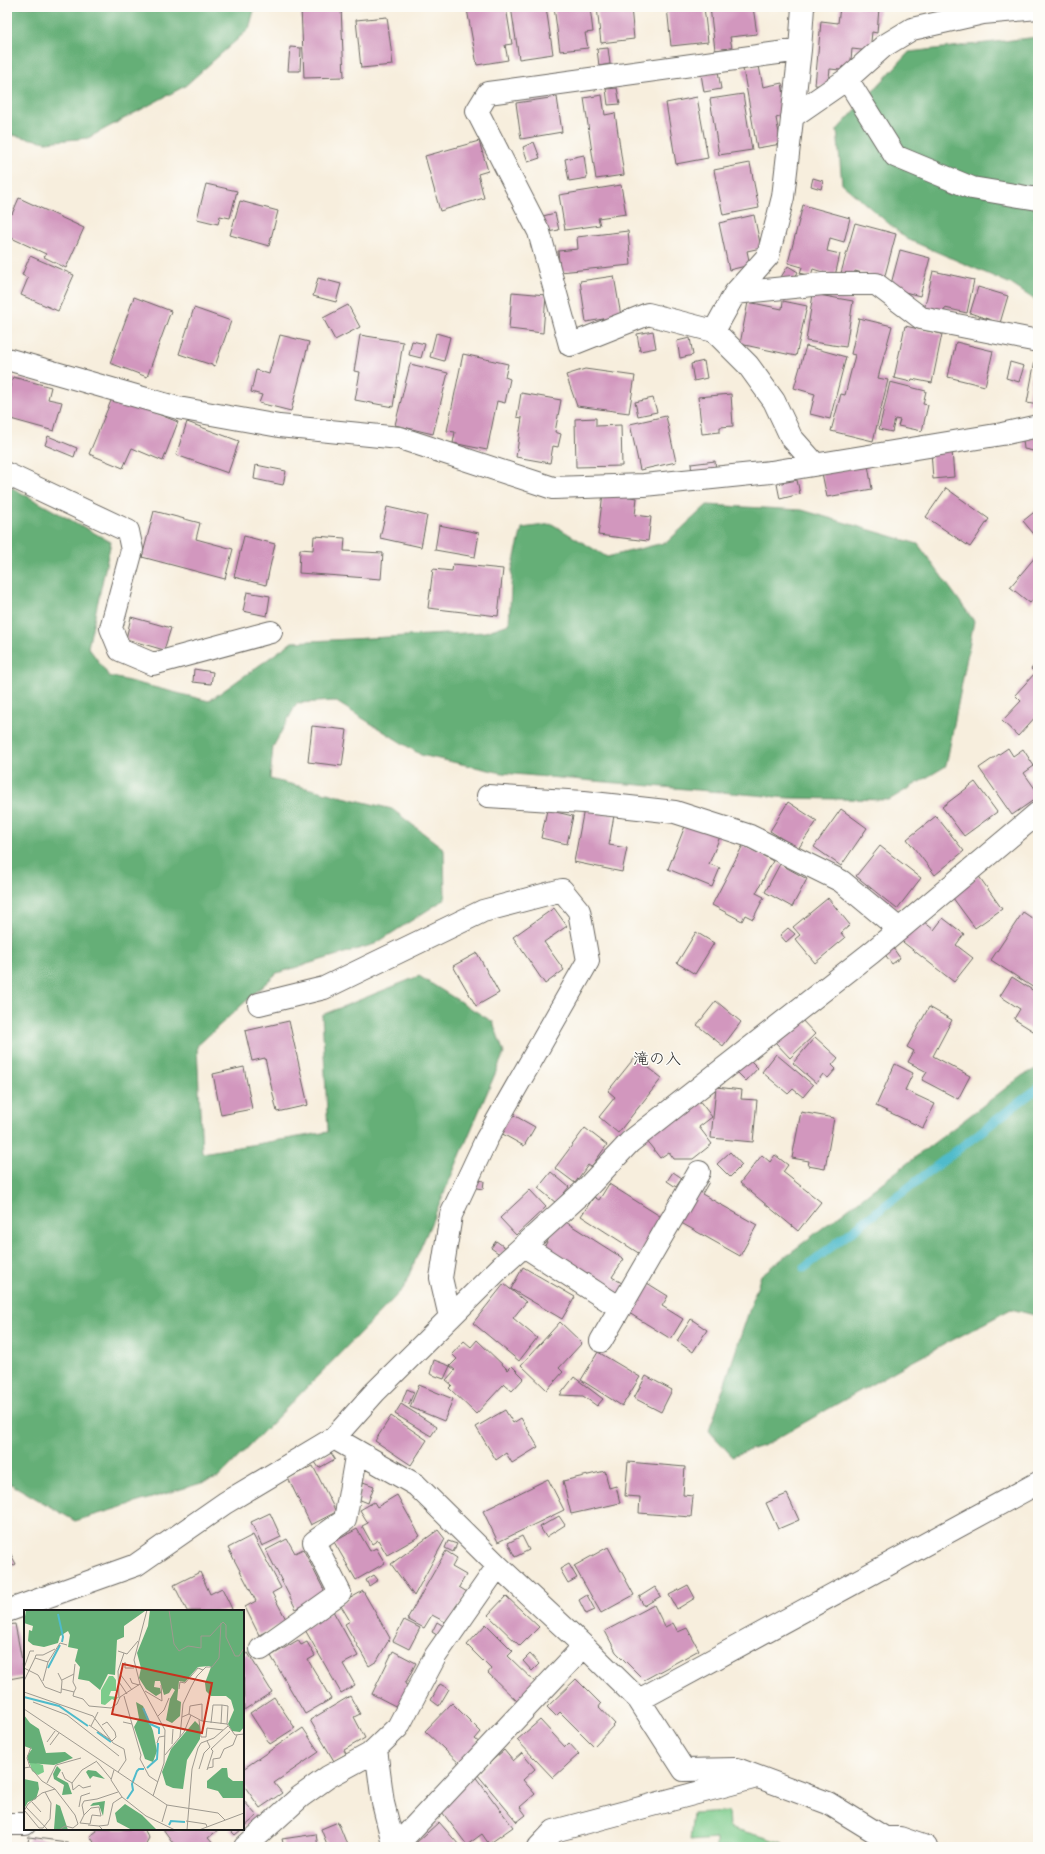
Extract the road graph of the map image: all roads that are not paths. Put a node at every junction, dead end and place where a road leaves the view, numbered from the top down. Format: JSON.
{"nodes":[{"id":1,"x":803,"y":7,"type":"edge"},
{"id":2,"x":1038,"y":8,"type":"edge"},
{"id":3,"x":800,"y":50,"type":"junction"},
{"id":4,"x":847,"y":79,"type":"junction"},
{"id":5,"x":792,"y":117,"type":"junction"},
{"id":6,"x":1038,"y":199,"type":"edge"},
{"id":7,"x":735,"y":293,"type":"junction"},
{"id":8,"x":714,"y":331,"type":"junction"},
{"id":9,"x":1038,"y":342,"type":"edge"},
{"id":10,"x":7,"y":359,"type":"edge"},
{"id":11,"x":1038,"y":426,"type":"edge"},
{"id":12,"x":815,"y":464,"type":"junction"},
{"id":13,"x":7,"y":474,"type":"edge"},
{"id":14,"x":271,"y":632,"type":"dead end"},
{"id":15,"x":488,"y":796,"type":"dead end"},
{"id":16,"x":1038,"y":813,"type":"edge"},
{"id":17,"x":899,"y":929,"type":"junction"},
{"id":18,"x":259,"y":1004,"type":"dead end"},
{"id":19,"x":699,"y":1172,"type":"dead end"},
{"id":20,"x":524,"y":1246,"type":"junction"},
{"id":21,"x":620,"y":1308,"type":"junction"},
{"id":22,"x":450,"y":1317,"type":"junction"},
{"id":23,"x":601,"y":1341,"type":"dead end"},
{"id":24,"x":334,"y":1438,"type":"junction"},
{"id":25,"x":357,"y":1451,"type":"junction"},
{"id":26,"x":1038,"y":1483,"type":"edge"},
{"id":27,"x":498,"y":1566,"type":"junction"},
{"id":28,"x":45,"y":1604,"type":"edge"},
{"id":29,"x":7,"y":1611,"type":"edge"},
{"id":30,"x":584,"y":1646,"type":"junction"},
{"id":31,"x":261,"y":1649,"type":"dead end"},
{"id":32,"x":639,"y":1700,"type":"junction"},
{"id":33,"x":376,"y":1749,"type":"junction"},
{"id":34,"x":756,"y":1777,"type":"junction"},
{"id":35,"x":7,"y":1824,"type":"edge"},
{"id":36,"x":24,"y":1824,"type":"edge"},
{"id":37,"x":888,"y":1843,"type":"edge"},
{"id":38,"x":244,"y":1847,"type":"edge"},
{"id":39,"x":395,"y":1847,"type":"edge"},
{"id":40,"x":539,"y":1847,"type":"edge"},
{"id":41,"x":926,"y":1847,"type":"edge"}],
"edges":[{"from":1,"to":3,"type":"street"},
{"from":2,"to":4,"type":"street"},
{"from":3,"to":5,"type":"street"},
{"from":3,"to":8,"type":"street"},
{"from":4,"to":5,"type":"street"},
{"from":4,"to":6,"type":"street"},
{"from":5,"to":7,"type":"street"},
{"from":7,"to":8,"type":"street"},
{"from":7,"to":9,"type":"street"},
{"from":8,"to":12,"type":"street"},
{"from":10,"to":12,"type":"street"},
{"from":11,"to":12,"type":"street"},
{"from":13,"to":14,"type":"street"},
{"from":15,"to":17,"type":"street"},
{"from":16,"to":17,"type":"street"},
{"from":17,"to":20,"type":"street"},
{"from":18,"to":22,"type":"street"},
{"from":19,"to":21,"type":"street"},
{"from":20,"to":21,"type":"street"},
{"from":20,"to":22,"type":"street"},
{"from":21,"to":23,"type":"street"},
{"from":22,"to":24,"type":"street"},
{"from":24,"to":25,"type":"street"},
{"from":24,"to":28,"type":"street"},
{"from":25,"to":27,"type":"street"},
{"from":25,"to":31,"type":"street"},
{"from":26,"to":32,"type":"street"},
{"from":27,"to":30,"type":"street"},
{"from":27,"to":33,"type":"street"},
{"from":28,"to":29,"type":"street"},
{"from":30,"to":32,"type":"street"},
{"from":30,"to":39,"type":"street"},
{"from":32,"to":34,"type":"street"},
{"from":33,"to":38,"type":"street"},
{"from":33,"to":39,"type":"street"},
{"from":34,"to":37,"type":"street"},
{"from":34,"to":40,"type":"street"},
{"from":35,"to":36,"type":"street"},
{"from":37,"to":41,"type":"street"}]}
